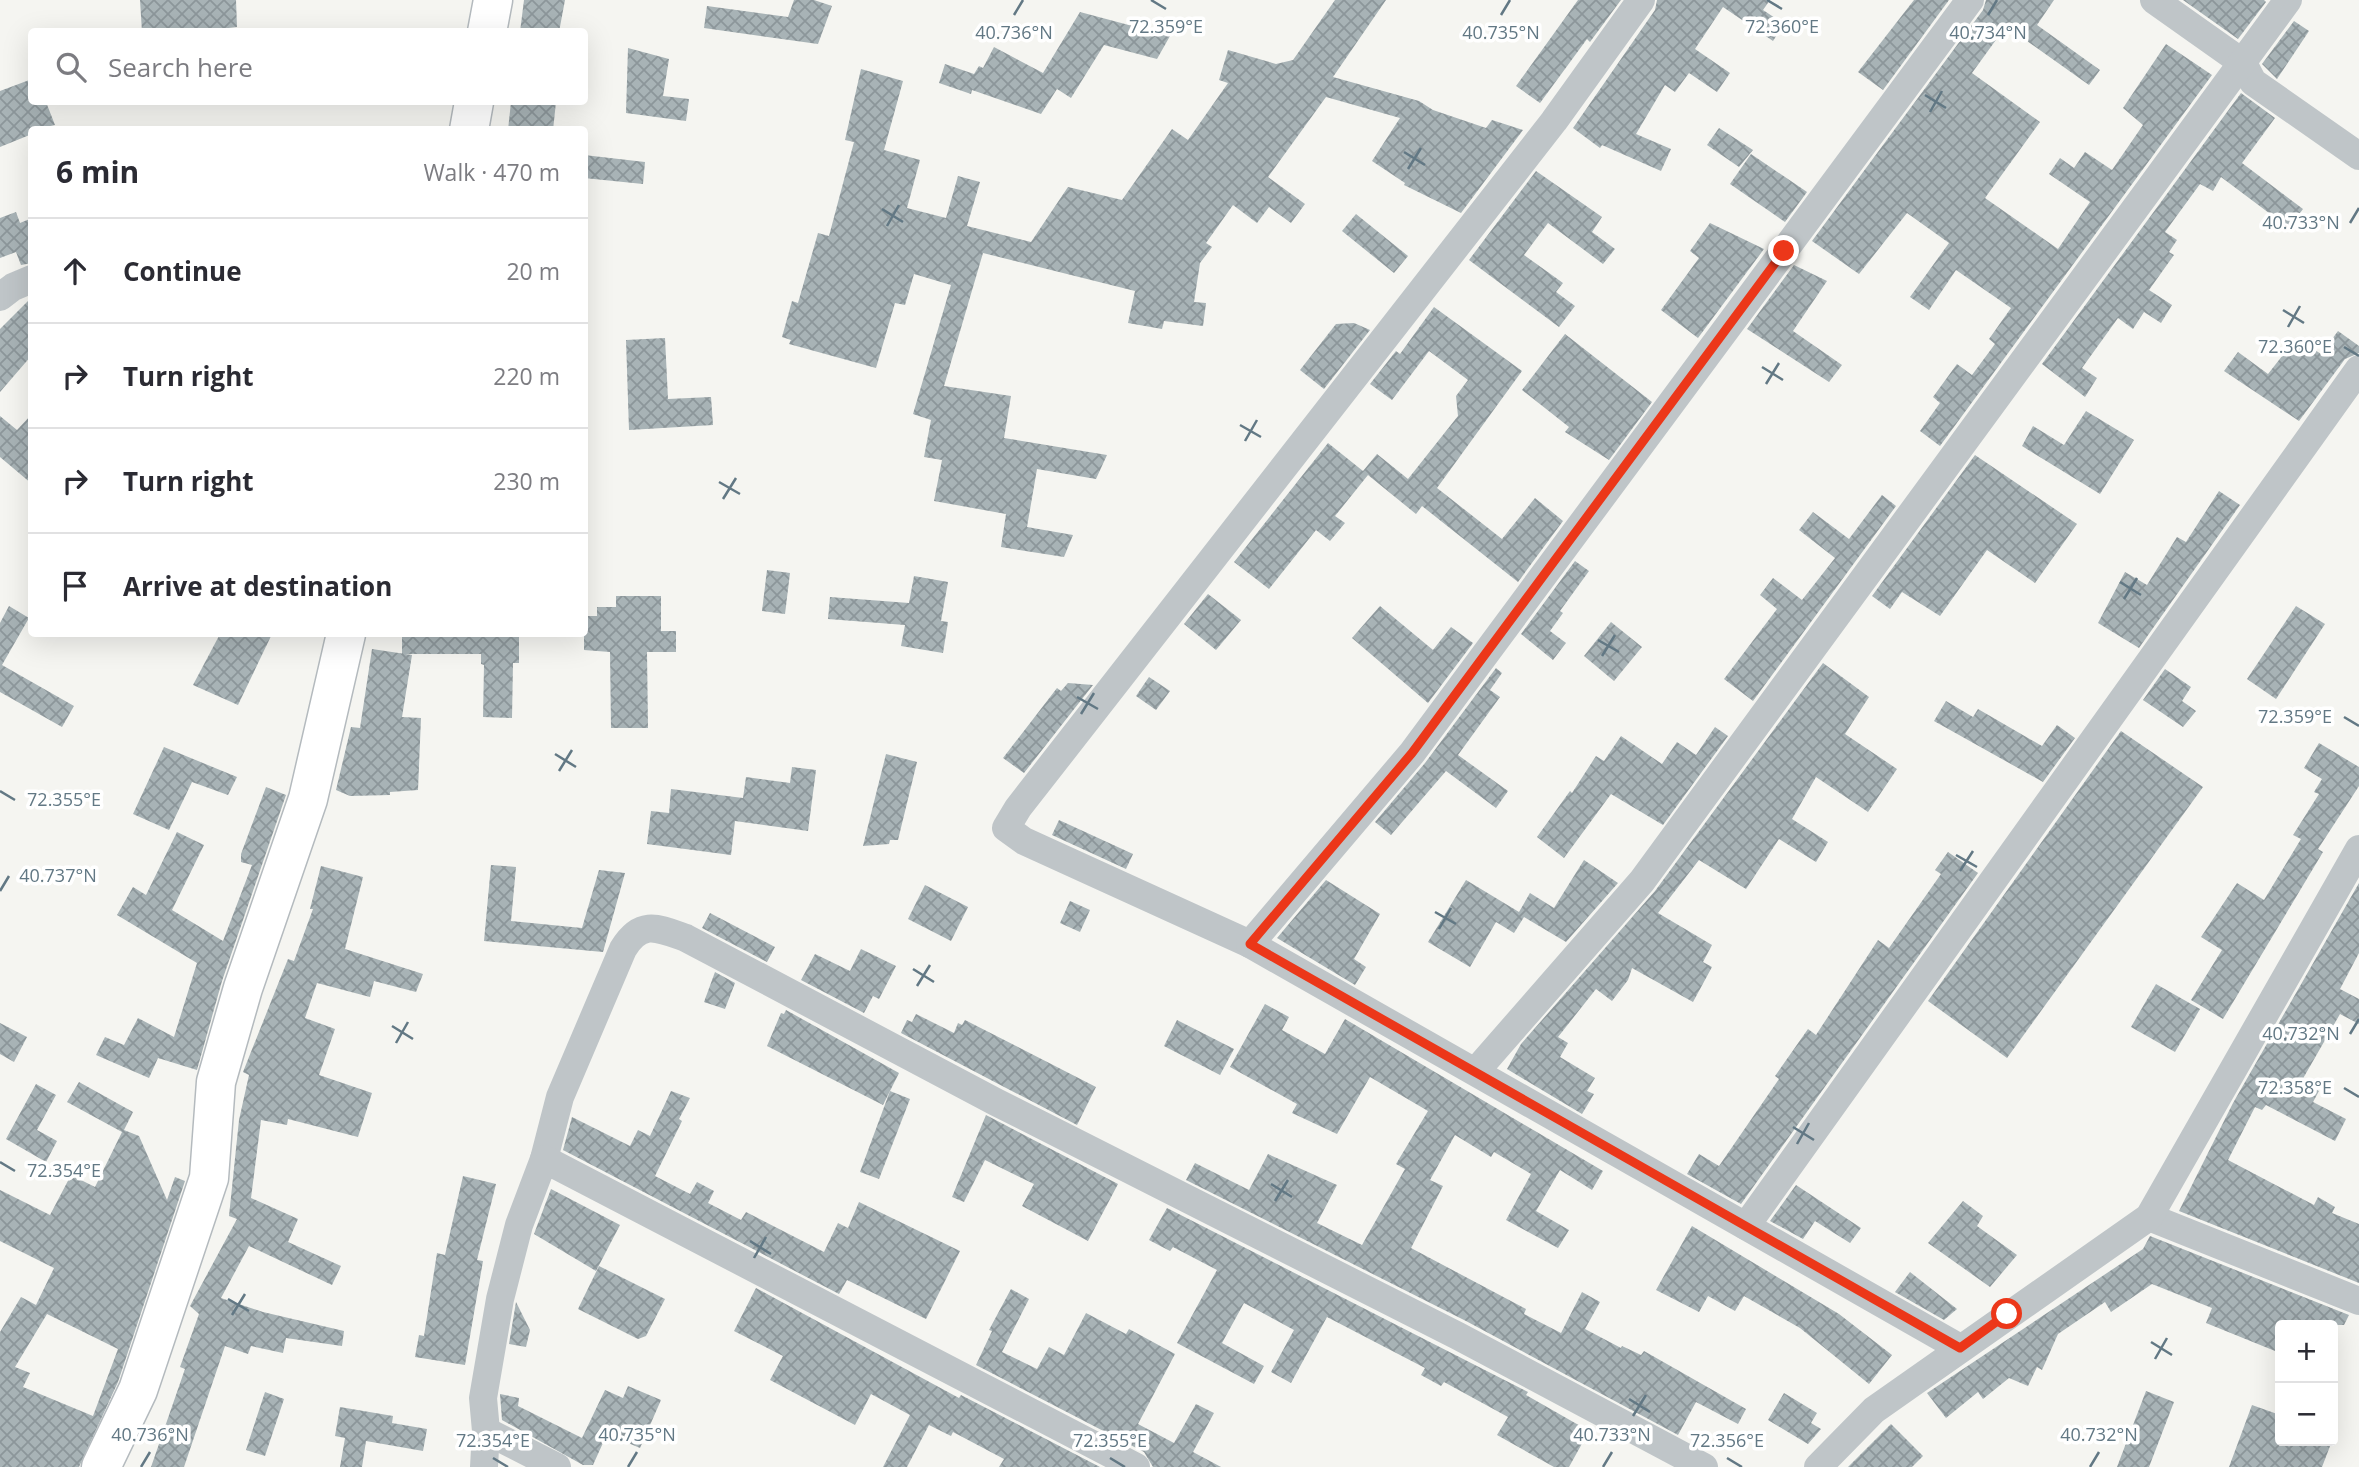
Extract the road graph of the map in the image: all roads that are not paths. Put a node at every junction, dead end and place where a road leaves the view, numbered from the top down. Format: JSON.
{"nodes":[{"id":1,"x":493,"y":0,"type":"edge"},
{"id":2,"x":1641,"y":0,"type":"edge"},
{"id":3,"x":1970,"y":0,"type":"edge"},
{"id":4,"x":2154,"y":0,"type":"edge"},
{"id":5,"x":2288,"y":0,"type":"edge"},
{"id":6,"x":488,"y":28,"type":"edge"},
{"id":7,"x":2243,"y":63,"type":"junction"},
{"id":8,"x":473,"y":105,"type":"edge"},
{"id":9,"x":470,"y":126,"type":"edge"},
{"id":10,"x":2359,"y":156,"type":"edge"},
{"id":11,"x":28,"y":281,"type":"edge"},
{"id":12,"x":0,"y":297,"type":"edge"},
{"id":13,"x":2359,"y":369,"type":"edge"},
{"id":14,"x":345,"y":637,"type":"edge"},
{"id":15,"x":2359,"y":849,"type":"edge"},
{"id":16,"x":1250,"y":944,"type":"junction"},
{"id":17,"x":1476,"y":1071,"type":"junction"},
{"id":18,"x":544,"y":1159,"type":"junction"},
{"id":19,"x":2150,"y":1217,"type":"junction"},
{"id":20,"x":1746,"y":1226,"type":"junction"},
{"id":21,"x":2359,"y":1301,"type":"edge"},
{"id":22,"x":1960,"y":1348,"type":"junction"},
{"id":23,"x":486,"y":1431,"type":"junction"},
{"id":24,"x":101,"y":1467,"type":"edge"},
{"id":25,"x":484,"y":1467,"type":"edge"},
{"id":26,"x":557,"y":1467,"type":"edge"},
{"id":27,"x":1136,"y":1467,"type":"edge"},
{"id":28,"x":1704,"y":1467,"type":"edge"},
{"id":29,"x":1818,"y":1467,"type":"edge"}],
"edges":[{"from":1,"to":6,"type":"street"},
{"from":2,"to":16,"type":"street"},
{"from":3,"to":16,"type":"street"},
{"from":4,"to":7,"type":"street"},
{"from":5,"to":7,"type":"street"},
{"from":7,"to":10,"type":"street"},
{"from":7,"to":17,"type":"street"},
{"from":8,"to":9,"type":"street"},
{"from":11,"to":12,"type":"street"},
{"from":13,"to":20,"type":"street"},
{"from":14,"to":24,"type":"street"},
{"from":15,"to":19,"type":"street"},
{"from":16,"to":17,"type":"street"},
{"from":17,"to":20,"type":"street"},
{"from":18,"to":23,"type":"street"},
{"from":18,"to":27,"type":"street"},
{"from":18,"to":28,"type":"street"},
{"from":19,"to":21,"type":"street"},
{"from":19,"to":22,"type":"street"},
{"from":20,"to":22,"type":"street"},
{"from":22,"to":29,"type":"street"},
{"from":23,"to":25,"type":"street"},
{"from":23,"to":26,"type":"street"}]}
